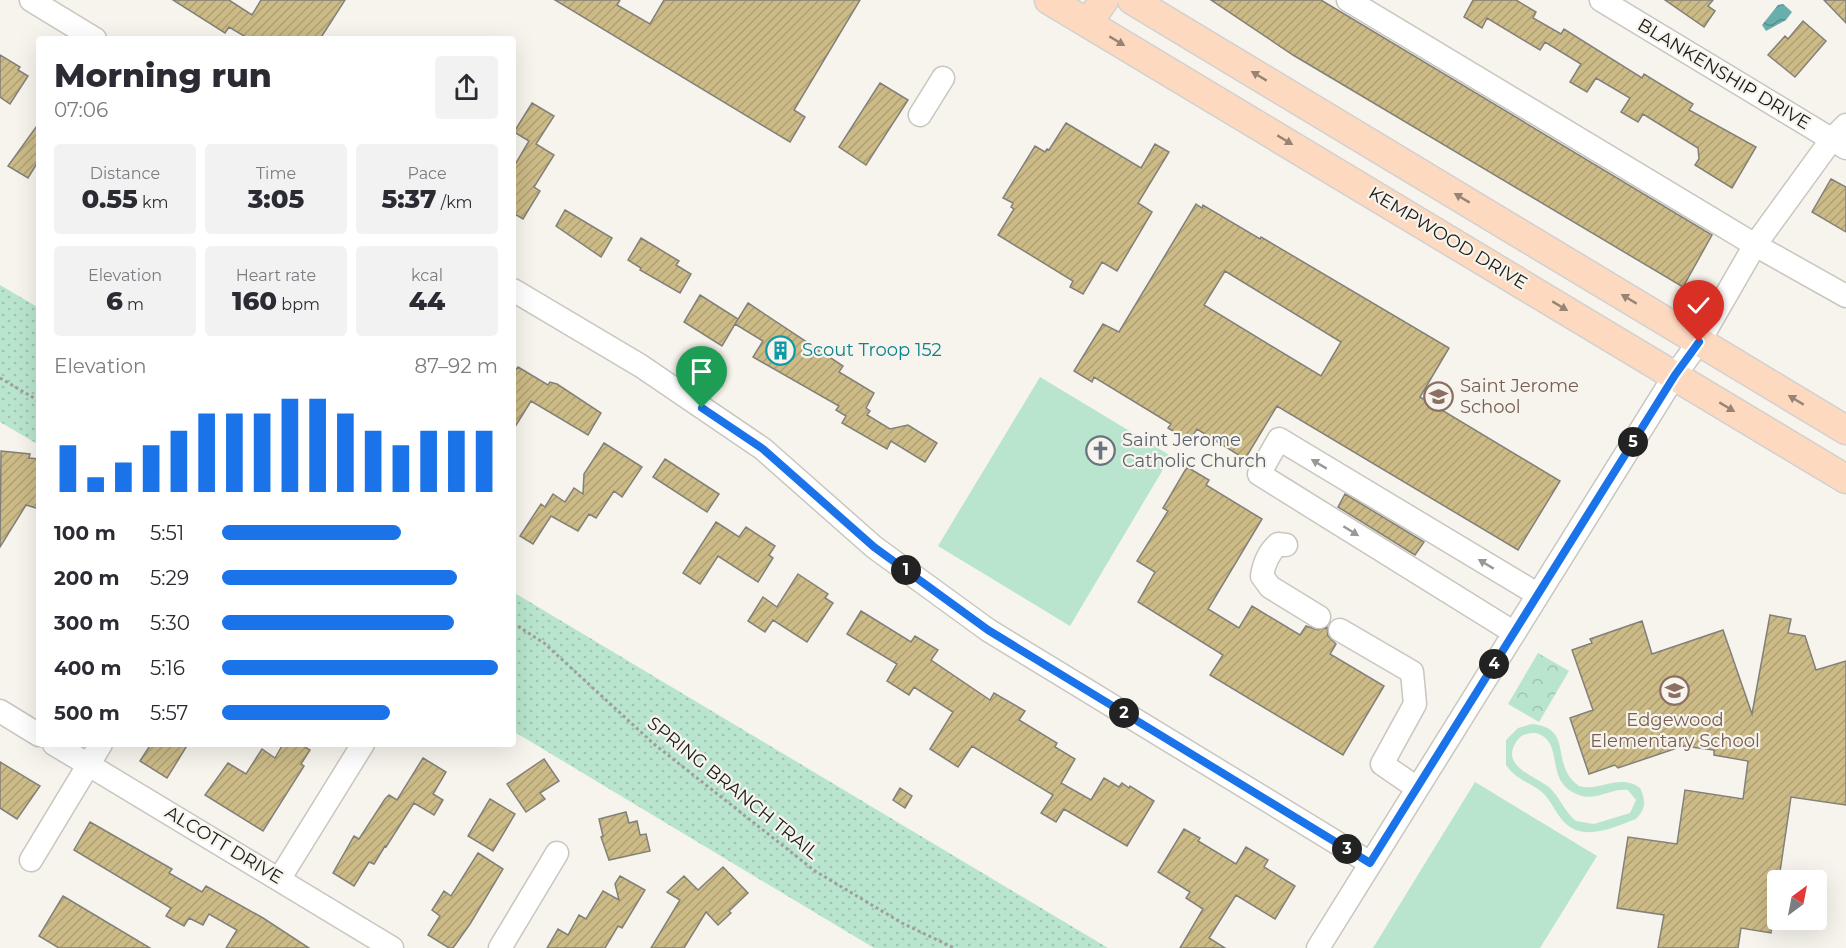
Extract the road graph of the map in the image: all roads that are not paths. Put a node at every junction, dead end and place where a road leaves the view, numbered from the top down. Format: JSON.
{"nodes":[{"id":1,"x":31,"y":0,"type":"edge"},
{"id":2,"x":1049,"y":0,"type":"edge"},
{"id":3,"x":1104,"y":0,"type":"edge"},
{"id":4,"x":1132,"y":0,"type":"edge"},
{"id":5,"x":1348,"y":0,"type":"edge"},
{"id":6,"x":1612,"y":3,"type":"edge"},
{"id":7,"x":1088,"y":23,"type":"junction"},
{"id":8,"x":90,"y":36,"type":"edge"},
{"id":9,"x":943,"y":78,"type":"dead end"},
{"id":10,"x":920,"y":115,"type":"dead end"},
{"id":11,"x":1841,"y":137,"type":"edge"},
{"id":12,"x":1434,"y":182,"type":"junction"},
{"id":13,"x":1411,"y":216,"type":"junction"},
{"id":14,"x":1755,"y":245,"type":"junction"},
{"id":15,"x":516,"y":292,"type":"edge"},
{"id":16,"x":1846,"y":296,"type":"edge"},
{"id":17,"x":1699,"y":342,"type":"junction"},
{"id":18,"x":1675,"y":375,"type":"junction"},
{"id":19,"x":1846,"y":430,"type":"edge"},
{"id":20,"x":1846,"y":479,"type":"edge"},
{"id":21,"x":1286,"y":545,"type":"dead end"},
{"id":22,"x":1537,"y":594,"type":"junction"},
{"id":23,"x":1319,"y":617,"type":"dead end"},
{"id":24,"x":1340,"y":630,"type":"dead end"},
{"id":25,"x":1513,"y":632,"type":"junction"},
{"id":26,"x":0,"y":711,"type":"edge"},
{"id":27,"x":36,"y":733,"type":"edge"},
{"id":28,"x":59,"y":747,"type":"edge"},
{"id":29,"x":99,"y":747,"type":"edge"},
{"id":30,"x":361,"y":747,"type":"edge"},
{"id":31,"x":88,"y":764,"type":"junction"},
{"id":32,"x":1417,"y":788,"type":"junction"},
{"id":33,"x":557,"y":853,"type":"dead end"},
{"id":34,"x":31,"y":860,"type":"dead end"},
{"id":35,"x":1370,"y":863,"type":"junction"},
{"id":36,"x":280,"y":878,"type":"junction"},
{"id":37,"x":392,"y":948,"type":"edge"},
{"id":38,"x":500,"y":948,"type":"edge"},
{"id":39,"x":1318,"y":948,"type":"edge"}],
"edges":[{"from":1,"to":8,"type":"street"},
{"from":2,"to":7,"type":"main road","name":"KEMPWOOD DRIVE"},
{"from":3,"to":7,"type":"main road"},
{"from":12,"to":4,"type":"main road","one_way":true},
{"from":5,"to":14,"type":"street"},
{"from":6,"to":11,"type":"street","name":"BLANKENSHIP DRIVE"},
{"from":7,"to":13,"type":"main road","name":"KEMPWOOD DRIVE","one_way":true},
{"from":9,"to":10,"type":"street"},
{"from":11,"to":14,"type":"street"},
{"from":12,"to":13,"type":"main road"},
{"from":17,"to":12,"type":"main road","one_way":true},
{"from":13,"to":18,"type":"main road","name":"KEMPWOOD DRIVE","one_way":true},
{"from":14,"to":16,"type":"street"},
{"from":14,"to":17,"type":"street"},
{"from":15,"to":35,"type":"street"},
{"from":17,"to":18,"type":"street"},
{"from":19,"to":17,"type":"main road","one_way":true},
{"from":18,"to":20,"type":"main road","name":"KEMPWOOD DRIVE","one_way":true},
{"from":18,"to":22,"type":"street"},
{"from":21,"to":23,"type":"street"},
{"from":22,"to":25,"type":"street"},
{"from":22,"to":25,"type":"street","one_way":true},
{"from":24,"to":32,"type":"street"},
{"from":25,"to":32,"type":"street"},
{"from":26,"to":27,"type":"street"},
{"from":28,"to":31,"type":"street","name":"ALCOTT DRIVE"},
{"from":29,"to":31,"type":"street"},
{"from":30,"to":36,"type":"street"},
{"from":31,"to":34,"type":"street"},
{"from":31,"to":36,"type":"street","name":"ALCOTT DRIVE"},
{"from":32,"to":35,"type":"street"},
{"from":33,"to":38,"type":"street"},
{"from":35,"to":39,"type":"street"},
{"from":36,"to":37,"type":"street","name":"ALCOTT DRIVE"}]}
